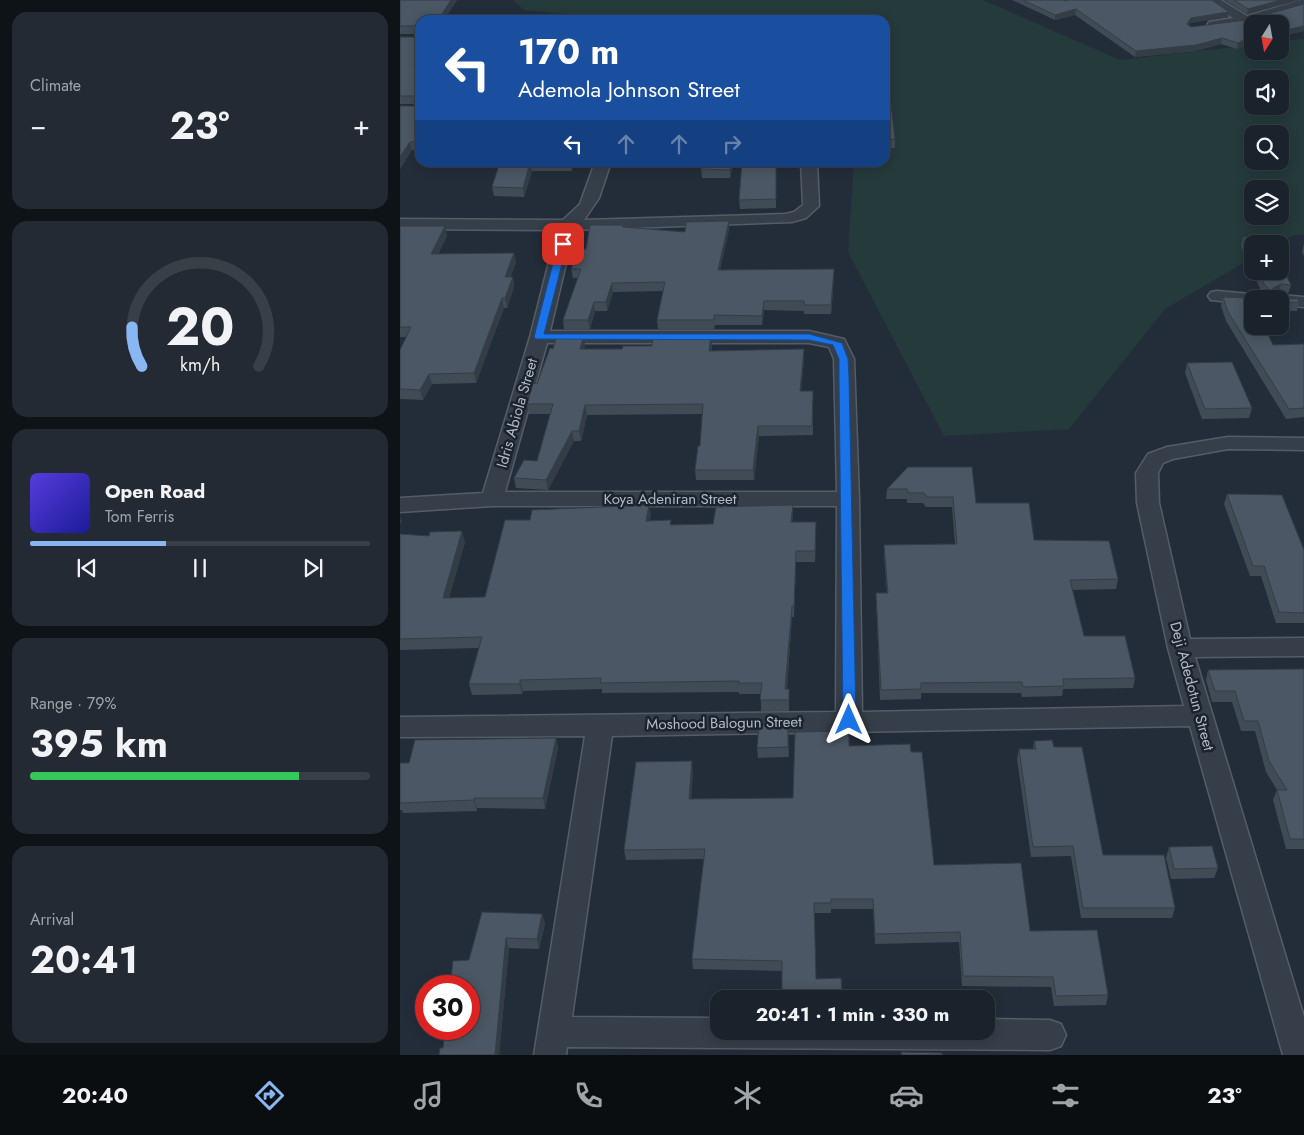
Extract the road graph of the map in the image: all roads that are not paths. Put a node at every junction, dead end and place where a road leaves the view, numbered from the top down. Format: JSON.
{"nodes":[{"id":1,"x":1212,"y":0,"type":"edge"},
{"id":2,"x":1304,"y":3,"type":"edge"},
{"id":3,"x":1262,"y":15,"type":"edge"},
{"id":4,"x":1244,"y":19,"type":"edge"},
{"id":5,"x":1244,"y":20,"type":"edge"},
{"id":6,"x":1203,"y":26,"type":"edge"},
{"id":7,"x":601,"y":167,"type":"edge"},
{"id":8,"x":809,"y":167,"type":"edge"},
{"id":9,"x":400,"y":224,"type":"edge"},
{"id":10,"x":567,"y":225,"type":"junction"},
{"id":11,"x":1217,"y":296,"type":"dead end"},
{"id":12,"x":1244,"y":298,"type":"edge"},
{"id":13,"x":1289,"y":301,"type":"edge"},
{"id":14,"x":1304,"y":302,"type":"edge"},
{"id":15,"x":539,"y":337,"type":"junction"},
{"id":16,"x":1304,"y":444,"type":"edge"},
{"id":17,"x":492,"y":499,"type":"junction"},
{"id":18,"x":848,"y":499,"type":"junction"},
{"id":19,"x":400,"y":505,"type":"edge"},
{"id":20,"x":1304,"y":647,"type":"edge"},
{"id":21,"x":1180,"y":648,"type":"junction"},
{"id":22,"x":1199,"y":716,"type":"junction"},
{"id":23,"x":849,"y":720,"type":"junction"},
{"id":24,"x":600,"y":726,"type":"junction"},
{"id":25,"x":400,"y":727,"type":"edge"},
{"id":26,"x":1050,"y":1035,"type":"dead end"},
{"id":27,"x":552,"y":1043,"type":"edge"},
{"id":28,"x":1299,"y":1055,"type":"edge"}],
"edges":[{"from":1,"to":4,"type":"street"},
{"from":2,"to":3,"type":"street"},
{"from":5,"to":6,"type":"street"},
{"from":7,"to":10,"type":"street"},
{"from":8,"to":10,"type":"street"},
{"from":9,"to":10,"type":"street"},
{"from":10,"to":15,"type":"street","name":"Idris Abiola Street"},
{"from":10,"to":17,"type":"street"},
{"from":11,"to":12,"type":"street"},
{"from":13,"to":14,"type":"street"},
{"from":15,"to":17,"type":"street","name":"Idris Abiola Street"},
{"from":15,"to":18,"type":"street"},
{"from":16,"to":21,"type":"street","name":"Deji Adedotun Street"},
{"from":17,"to":18,"type":"street","name":"Koya Adeniran Street"},
{"from":17,"to":19,"type":"street","name":"Koya Adeniran Street"},
{"from":18,"to":23,"type":"street"},
{"from":20,"to":21,"type":"street"},
{"from":21,"to":22,"type":"street","name":"Deji Adedotun Street"},
{"from":22,"to":23,"type":"street","name":"Moshood Balogun Street"},
{"from":22,"to":28,"type":"street","name":"Deji Adedotun Street"},
{"from":23,"to":24,"type":"street","name":"Moshood Balogun Street"},
{"from":24,"to":25,"type":"street","name":"Moshood Balogun Street"},
{"from":24,"to":27,"type":"street"},
{"from":26,"to":27,"type":"street"}]}
